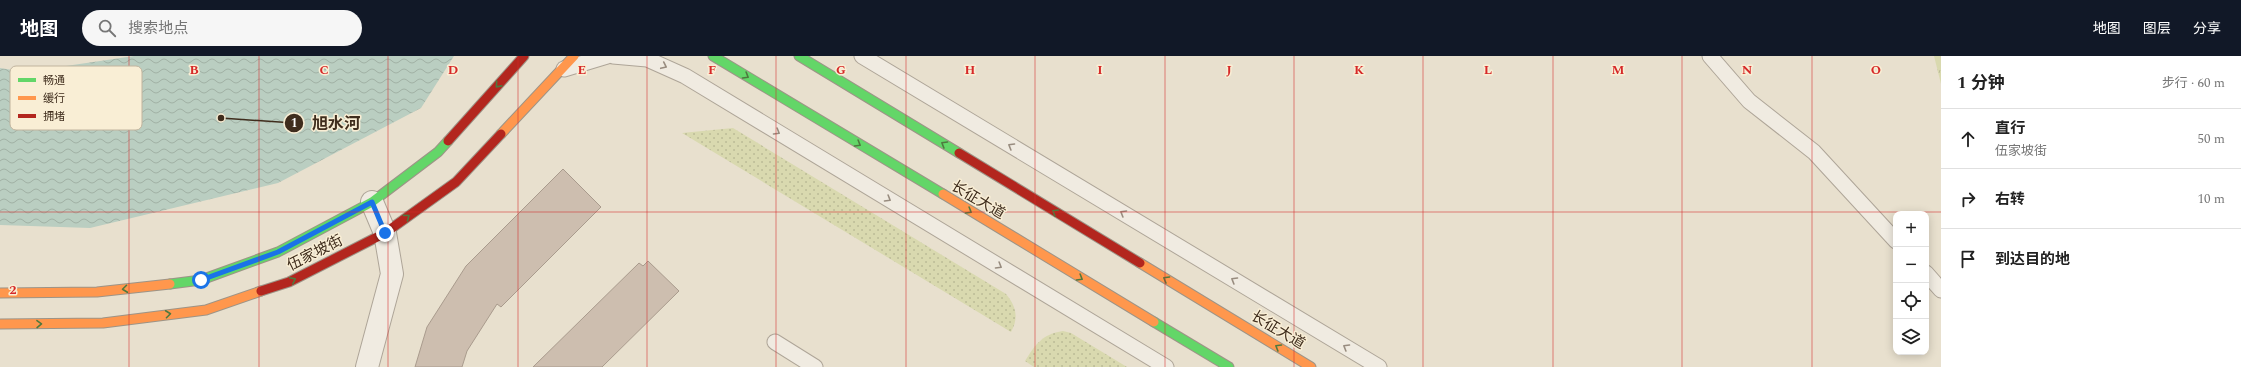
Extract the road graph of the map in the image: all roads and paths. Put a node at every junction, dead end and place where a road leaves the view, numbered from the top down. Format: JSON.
{"nodes":[{"id":1,"x":524,"y":56,"type":"edge"},
{"id":2,"x":574,"y":56,"type":"edge"},
{"id":3,"x":607,"y":56,"type":"edge"},
{"id":4,"x":613,"y":56,"type":"edge"},
{"id":5,"x":713,"y":56,"type":"edge"},
{"id":6,"x":799,"y":56,"type":"edge"},
{"id":7,"x":862,"y":56,"type":"edge"},
{"id":8,"x":1710,"y":56,"type":"edge"},
{"id":9,"x":561,"y":70,"type":"junction"},
{"id":10,"x":372,"y":202,"type":"junction"},
{"id":11,"x":385,"y":233,"type":"junction"},
{"id":12,"x":1893,"y":238,"type":"edge"},
{"id":13,"x":1929,"y":276,"type":"edge"},
{"id":14,"x":1941,"y":290,"type":"edge"},
{"id":15,"x":0,"y":293,"type":"edge"},
{"id":16,"x":0,"y":324,"type":"edge"},
{"id":17,"x":775,"y":342,"type":"dead end"},
{"id":18,"x":367,"y":367,"type":"edge"},
{"id":19,"x":815,"y":367,"type":"edge"},
{"id":20,"x":1166,"y":367,"type":"edge"},
{"id":21,"x":1229,"y":367,"type":"edge"},
{"id":22,"x":1311,"y":367,"type":"edge"},
{"id":23,"x":1379,"y":367,"type":"edge"}],
"edges":[{"from":1,"to":10,"type":"street","name":"伍家坡街","one_way":true},
{"from":2,"to":9,"type":"street","name":"伍家坡街"},
{"from":3,"to":9,"type":"lane"},
{"from":4,"to":20,"type":"lane","one_way":true},
{"from":5,"to":21,"type":"street","name":"长征大道","one_way":true},
{"from":22,"to":6,"type":"street","name":"长征大道","one_way":true},
{"from":23,"to":7,"type":"lane","one_way":true},
{"from":8,"to":12,"type":"lane"},
{"from":11,"to":9,"type":"street","name":"伍家坡街","one_way":true},
{"from":10,"to":11,"type":"street"},
{"from":10,"to":15,"type":"street","name":"伍家坡街","one_way":true},
{"from":16,"to":11,"type":"street","name":"伍家坡街","one_way":true},
{"from":11,"to":18,"type":"street"},
{"from":13,"to":14,"type":"lane"},
{"from":17,"to":19,"type":"lane"}]}
